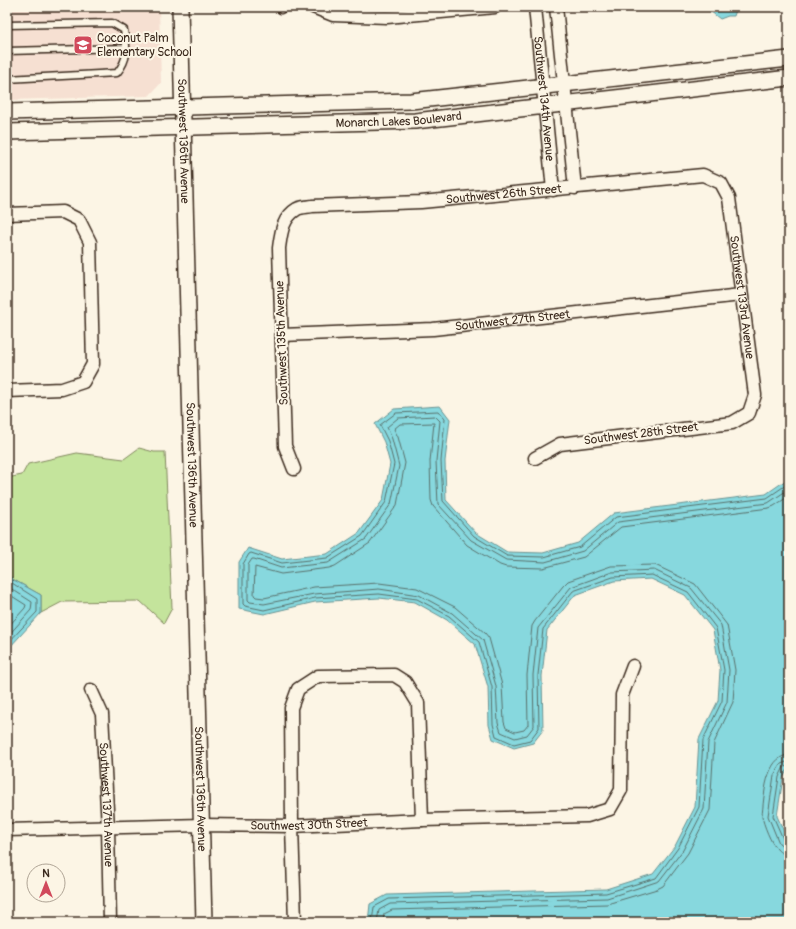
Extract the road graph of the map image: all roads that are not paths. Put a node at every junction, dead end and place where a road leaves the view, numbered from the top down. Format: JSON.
{"nodes":[{"id":1,"x":180,"y":7,"type":"edge"},
{"id":2,"x":313,"y":7,"type":"edge"},
{"id":3,"x":495,"y":7,"type":"edge"},
{"id":4,"x":535,"y":7,"type":"edge"},
{"id":5,"x":556,"y":7,"type":"edge"},
{"id":6,"x":7,"y":25,"type":"edge"},
{"id":7,"x":126,"y":48,"type":"junction"},
{"id":8,"x":7,"y":51,"type":"edge"},
{"id":9,"x":789,"y":58,"type":"edge"},
{"id":10,"x":7,"y":78,"type":"edge"},
{"id":11,"x":789,"y":78,"type":"edge"},
{"id":12,"x":564,"y":84,"type":"junction"},
{"id":13,"x":543,"y":86,"type":"junction"},
{"id":14,"x":566,"y":104,"type":"junction"},
{"id":15,"x":545,"y":106,"type":"junction"},
{"id":16,"x":182,"y":108,"type":"junction"},
{"id":17,"x":7,"y":112,"type":"edge"},
{"id":18,"x":183,"y":127,"type":"junction"},
{"id":19,"x":7,"y":132,"type":"edge"},
{"id":20,"x":721,"y":183,"type":"joint"},
{"id":21,"x":576,"y":188,"type":"junction"},
{"id":22,"x":553,"y":190,"type":"junction"},
{"id":23,"x":7,"y":214,"type":"edge"},
{"id":24,"x":288,"y":217,"type":"joint"},
{"id":25,"x":741,"y":295,"type":"junction"},
{"id":26,"x":282,"y":335,"type":"junction"},
{"id":27,"x":7,"y":391,"type":"edge"},
{"id":28,"x":749,"y":413,"type":"joint"},
{"id":29,"x":535,"y":458,"type":"dead end"},
{"id":30,"x":294,"y":469,"type":"dead end"},
{"id":31,"x":633,"y":666,"type":"dead end"},
{"id":32,"x":91,"y":690,"type":"dead end"},
{"id":33,"x":422,"y":820,"type":"junction"},
{"id":34,"x":202,"y":825,"type":"junction"},
{"id":35,"x":292,"y":826,"type":"junction"},
{"id":36,"x":108,"y":828,"type":"junction"},
{"id":37,"x":7,"y":830,"type":"edge"},
{"id":38,"x":110,"y":922,"type":"edge"},
{"id":39,"x":204,"y":922,"type":"edge"},
{"id":40,"x":295,"y":922,"type":"edge"}],
"edges":[{"from":1,"to":16,"type":"street","name":"Southwest 136th Avenue"},
{"from":2,"to":3,"type":"street"},
{"from":4,"to":13,"type":"street","name":"Southwest 134th Avenue"},
{"from":5,"to":12,"type":"street","name":"Southwest 134th Avenue"},
{"from":6,"to":7,"type":"lane"},
{"from":7,"to":8,"type":"lane"},
{"from":7,"to":10,"type":"lane"},
{"from":9,"to":12,"type":"street","name":"Monarch Lakes Boulevard"},
{"from":11,"to":14,"type":"street","name":"Monarch Lakes Boulevard"},
{"from":12,"to":13,"type":"street","name":"Monarch Lakes Boulevard"},
{"from":12,"to":14,"type":"street","name":"Southwest 134th Avenue"},
{"from":13,"to":15,"type":"street","name":"Southwest 134th Avenue"},
{"from":13,"to":16,"type":"street","name":"Monarch Lakes Boulevard"},
{"from":14,"to":15,"type":"street","name":"Monarch Lakes Boulevard"},
{"from":14,"to":21,"type":"street","name":"Southwest 134th Avenue"},
{"from":15,"to":18,"type":"street","name":"Monarch Lakes Boulevard"},
{"from":15,"to":22,"type":"street","name":"Southwest 134th Avenue"},
{"from":16,"to":17,"type":"street","name":"Monarch Lakes Boulevard"},
{"from":16,"to":18,"type":"street","name":"Southwest 136th Avenue"},
{"from":18,"to":19,"type":"street","name":"Monarch Lakes Boulevard"},
{"from":18,"to":34,"type":"street","name":"Southwest 136th Avenue"},
{"from":20,"to":21,"type":"street","name":"Southwest 26th Street"},
{"from":20,"to":25,"type":"street","name":"Southwest 133rd Avenue"},
{"from":21,"to":22,"type":"street","name":"Southwest 26th Street"},
{"from":22,"to":24,"type":"street","name":"Southwest 26th Street"},
{"from":23,"to":27,"type":"street"},
{"from":24,"to":26,"type":"street","name":"Southwest 135th Avenue"},
{"from":25,"to":26,"type":"street","name":"Southwest 27th Street"},
{"from":25,"to":28,"type":"street","name":"Southwest 133rd Avenue"},
{"from":26,"to":30,"type":"street","name":"Southwest 135th Avenue"},
{"from":28,"to":29,"type":"street","name":"Southwest 28th Street"},
{"from":31,"to":33,"type":"street","name":"Southwest 30th Street"},
{"from":32,"to":36,"type":"street","name":"Southwest 137th Avenue"},
{"from":33,"to":35,"type":"street","name":"Southwest 30th Street"},
{"from":33,"to":35,"type":"street"},
{"from":34,"to":35,"type":"street","name":"Southwest 30th Street"},
{"from":34,"to":36,"type":"street","name":"Southwest 30th Street"},
{"from":34,"to":39,"type":"street","name":"Southwest 136th Avenue"},
{"from":35,"to":40,"type":"street"},
{"from":36,"to":37,"type":"street","name":"Southwest 30th Street"},
{"from":36,"to":38,"type":"street","name":"Southwest 137th Avenue"}]}
